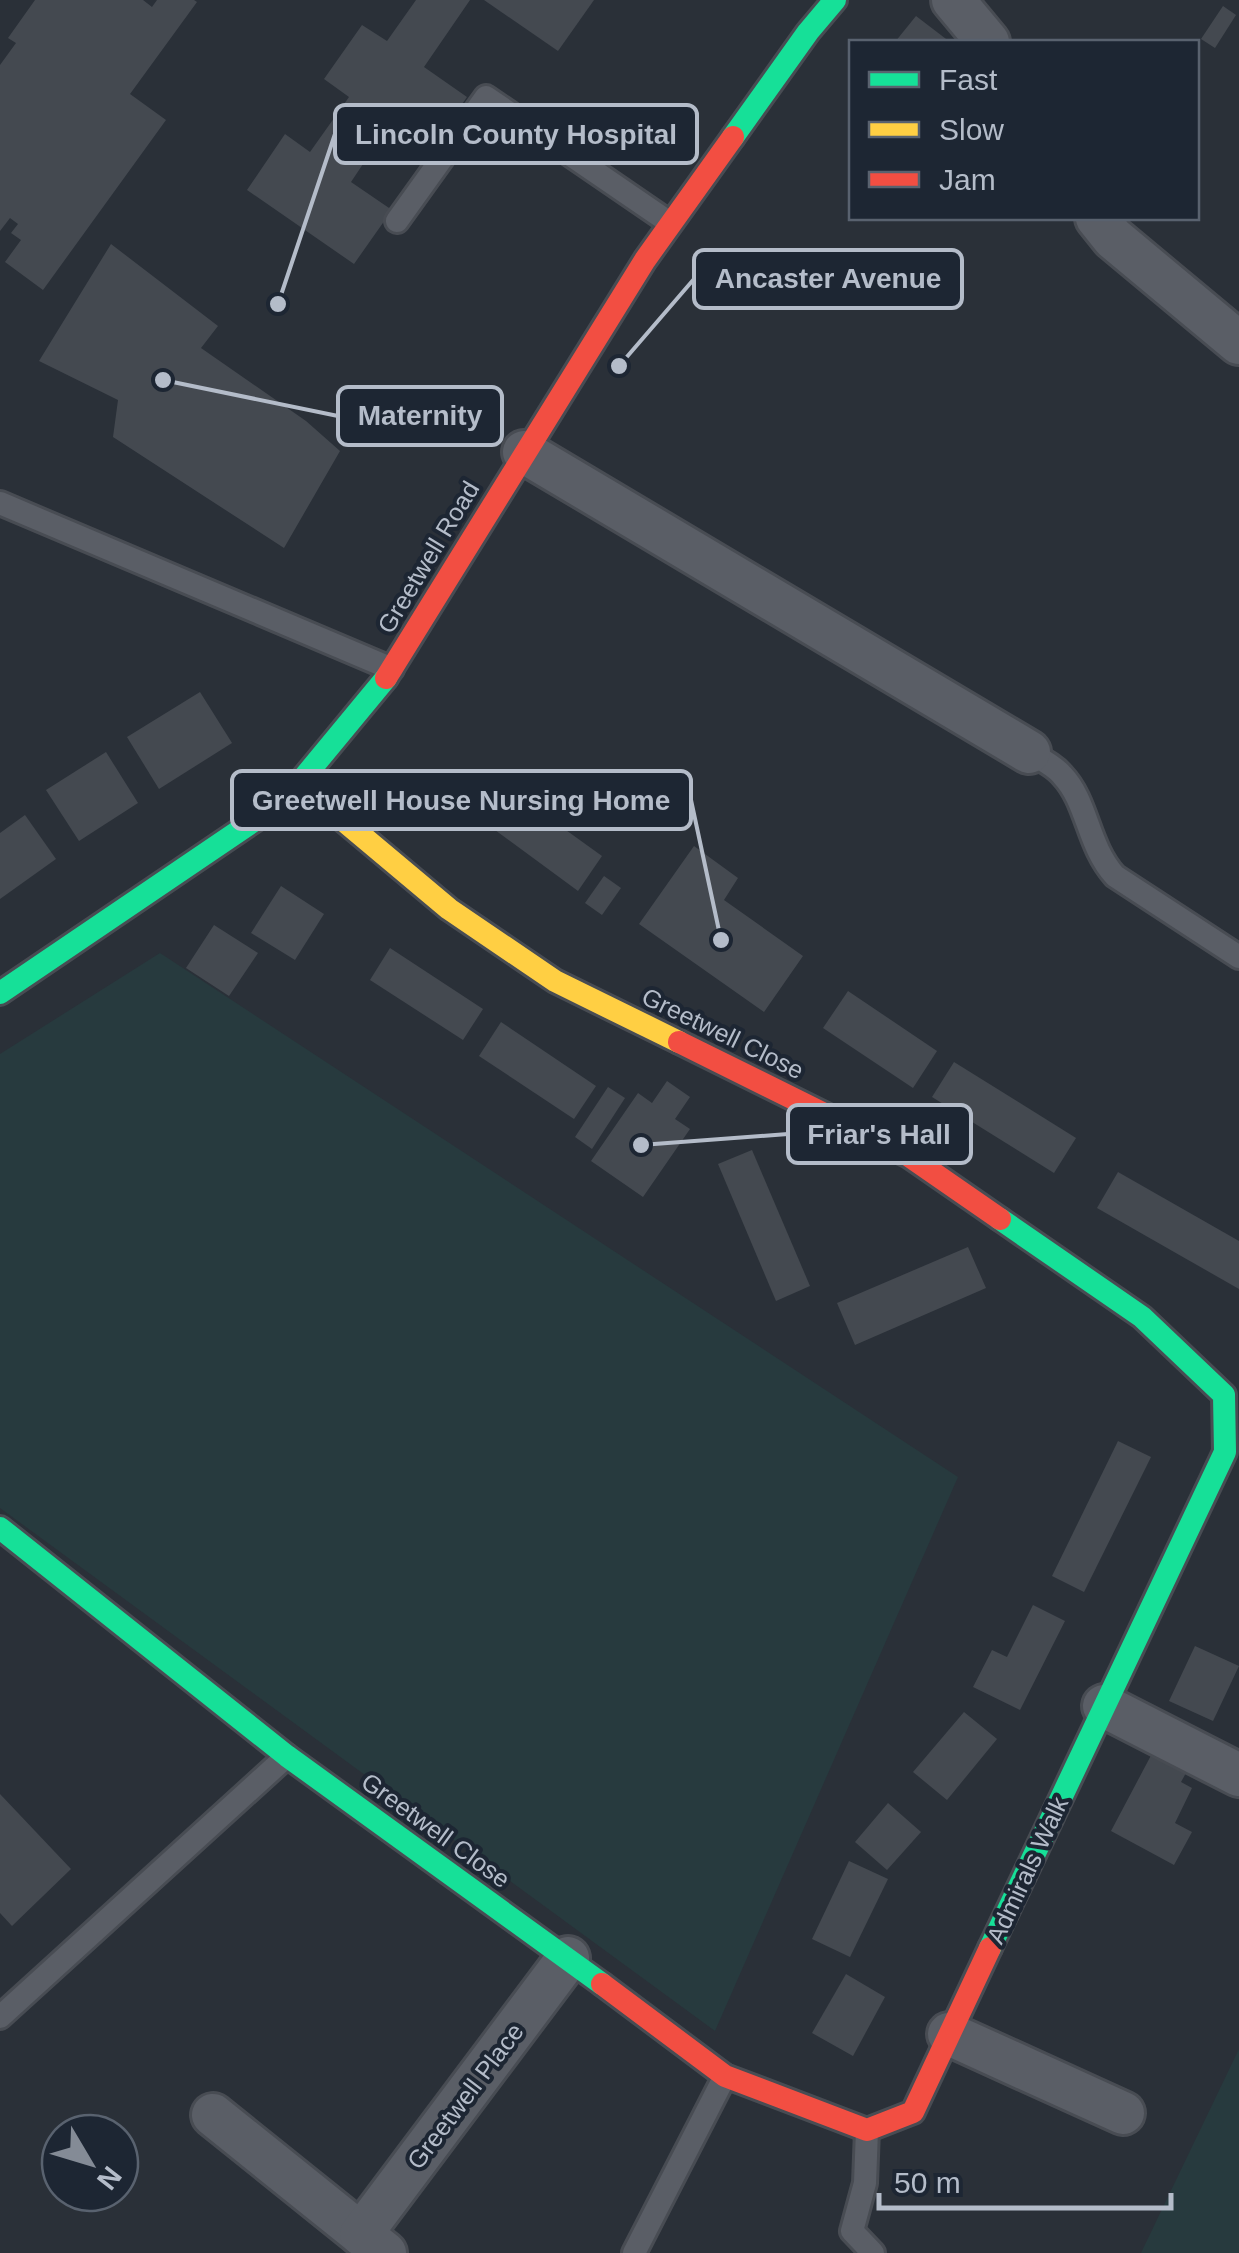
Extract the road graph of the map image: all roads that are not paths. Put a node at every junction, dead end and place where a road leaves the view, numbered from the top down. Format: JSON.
{"nodes":[{"id":1,"x":834,"y":0,"type":"edge"},
{"id":2,"x":953,"y":0,"type":"edge"},
{"id":3,"x":986,"y":40,"type":"edge"},
{"id":4,"x":1099,"y":220,"type":"edge"},
{"id":5,"x":398,"y":221,"type":"dead end"},
{"id":6,"x":670,"y":223,"type":"junction"},
{"id":7,"x":1239,"y":343,"type":"edge"},
{"id":8,"x":1239,"y":360,"type":"edge"},
{"id":9,"x":1239,"y":371,"type":"edge"},
{"id":10,"x":524,"y":452,"type":"junction"},
{"id":11,"x":0,"y":504,"type":"edge"},
{"id":12,"x":392,"y":669,"type":"junction"},
{"id":13,"x":1029,"y":752,"type":"joint"},
{"id":14,"x":300,"y":784,"type":"junction"},
{"id":15,"x":1239,"y":957,"type":"edge"},
{"id":16,"x":0,"y":993,"type":"edge"},
{"id":17,"x":1229,"y":1416,"type":"edge"},
{"id":18,"x":0,"y":1528,"type":"edge"},
{"id":19,"x":1104,"y":1706,"type":"junction"},
{"id":20,"x":287,"y":1756,"type":"junction"},
{"id":21,"x":1239,"y":1776,"type":"edge"},
{"id":22,"x":568,"y":1958,"type":"junction"},
{"id":23,"x":0,"y":2017,"type":"edge"},
{"id":24,"x":949,"y":2034,"type":"junction"},
{"id":25,"x":725,"y":2076,"type":"junction"},
{"id":26,"x":1123,"y":2113,"type":"dead end"},
{"id":27,"x":213,"y":2116,"type":"dead end"},
{"id":28,"x":867,"y":2130,"type":"junction"},
{"id":29,"x":373,"y":2244,"type":"edge"},
{"id":30,"x":634,"y":2253,"type":"edge"},
{"id":31,"x":873,"y":2253,"type":"edge"}],
"edges":[{"from":1,"to":6,"type":"street","name":"Greetwell Road"},
{"from":2,"to":3,"type":"street"},
{"from":4,"to":7,"type":"street"},
{"from":5,"to":6,"type":"lane"},
{"from":6,"to":10,"type":"street","name":"Greetwell Road"},
{"from":8,"to":9,"type":"street"},
{"from":10,"to":12,"type":"street","name":"Greetwell Road"},
{"from":10,"to":13,"type":"street"},
{"from":11,"to":12,"type":"lane"},
{"from":12,"to":14,"type":"street","name":"Greetwell Road"},
{"from":13,"to":15,"type":"lane"},
{"from":14,"to":16,"type":"street","name":"Greetwell Road"},
{"from":14,"to":17,"type":"street","name":"Greetwell Close"},
{"from":17,"to":19,"type":"street","name":"Admirals Walk"},
{"from":18,"to":20,"type":"street","name":"Greetwell Close"},
{"from":19,"to":21,"type":"street"},
{"from":19,"to":24,"type":"street","name":"Admirals Walk"},
{"from":20,"to":22,"type":"street","name":"Greetwell Close"},
{"from":20,"to":23,"type":"lane"},
{"from":22,"to":25,"type":"street","name":"Greetwell Close"},
{"from":22,"to":29,"type":"street","name":"Greetwell Place"},
{"from":24,"to":26,"type":"street"},
{"from":24,"to":28,"type":"street","name":"Admirals Walk"},
{"from":25,"to":28,"type":"street","name":"Greetwell Close"},
{"from":25,"to":30,"type":"lane"},
{"from":27,"to":29,"type":"street","name":"Greetwell Place"},
{"from":28,"to":31,"type":"lane"}]}
